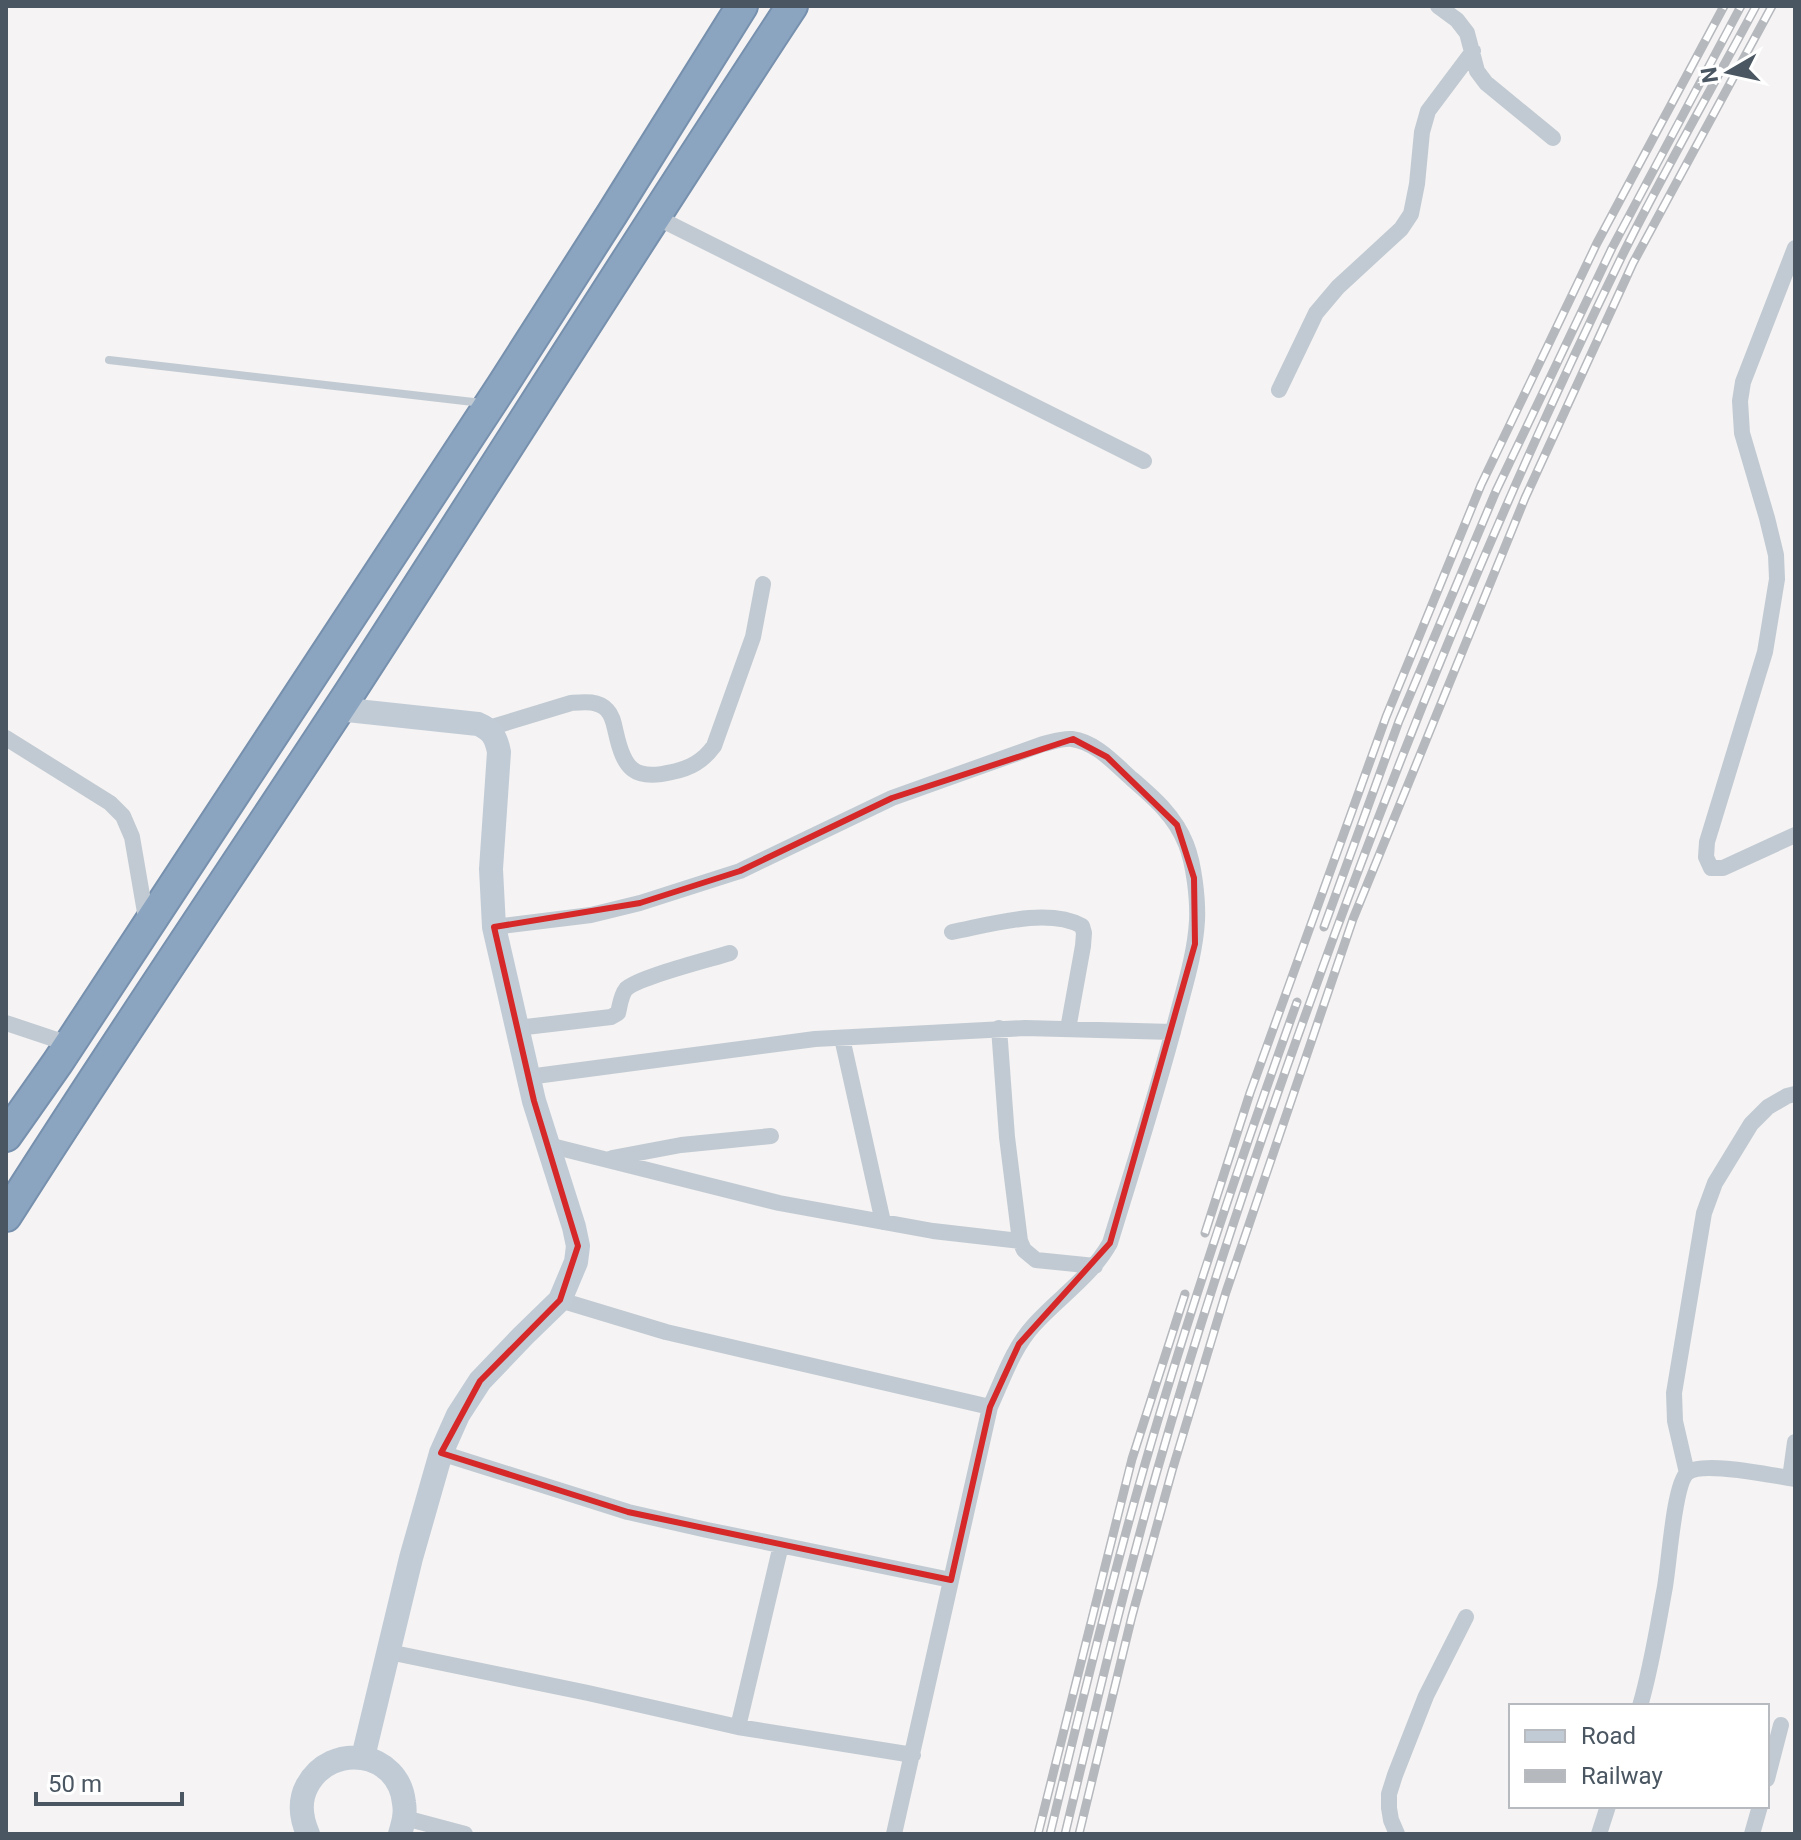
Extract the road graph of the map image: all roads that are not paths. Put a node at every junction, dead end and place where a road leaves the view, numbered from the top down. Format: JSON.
{"nodes":[{"id":1,"x":742,"y":6,"type":"edge"},
{"id":2,"x":792,"y":6,"type":"edge"},
{"id":3,"x":1438,"y":6,"type":"edge"},
{"id":4,"x":1473,"y":51,"type":"junction"},
{"id":5,"x":1553,"y":138,"type":"dead end"},
{"id":6,"x":656,"y":217,"type":"junction"},
{"id":7,"x":1795,"y":248,"type":"edge"},
{"id":8,"x":109,"y":360,"type":"dead end"},
{"id":9,"x":1279,"y":390,"type":"dead end"},
{"id":10,"x":491,"y":404,"type":"junction"},
{"id":11,"x":1144,"y":461,"type":"dead end"},
{"id":12,"x":763,"y":584,"type":"dead end"},
{"id":13,"x":338,"y":709,"type":"junction"},
{"id":14,"x":489,"y":728,"type":"junction"},
{"id":15,"x":6,"y":738,"type":"edge"},
{"id":16,"x":1795,"y":835,"type":"edge"},
{"id":17,"x":147,"y":925,"type":"junction"},
{"id":18,"x":494,"y":927,"type":"junction"},
{"id":19,"x":952,"y":932,"type":"dead end"},
{"id":20,"x":730,"y":953,"type":"dead end"},
{"id":21,"x":6,"y":1023,"type":"edge"},
{"id":22,"x":517,"y":1028,"type":"junction"},
{"id":23,"x":999,"y":1028,"type":"junction"},
{"id":24,"x":1068,"y":1029,"type":"junction"},
{"id":25,"x":1173,"y":1032,"type":"junction"},
{"id":26,"x":842,"y":1038,"type":"junction"},
{"id":27,"x":69,"y":1044,"type":"junction"},
{"id":28,"x":528,"y":1077,"type":"junction"},
{"id":29,"x":1795,"y":1094,"type":"edge"},
{"id":30,"x":6,"y":1136,"type":"edge"},
{"id":31,"x":771,"y":1136,"type":"dead end"},
{"id":32,"x":548,"y":1145,"type":"junction"},
{"id":33,"x":607,"y":1159,"type":"junction"},
{"id":34,"x":6,"y":1216,"type":"edge"},
{"id":35,"x":883,"y":1222,"type":"junction"},
{"id":36,"x":1020,"y":1241,"type":"junction"},
{"id":37,"x":1095,"y":1266,"type":"junction"},
{"id":38,"x":560,"y":1300,"type":"junction"},
{"id":39,"x":990,"y":1407,"type":"junction"},
{"id":40,"x":1795,"y":1442,"type":"edge"},
{"id":41,"x":441,"y":1453,"type":"junction"},
{"id":42,"x":1687,"y":1473,"type":"junction"},
{"id":43,"x":1792,"y":1479,"type":"edge"},
{"id":44,"x":781,"y":1545,"type":"junction"},
{"id":45,"x":951,"y":1580,"type":"junction"},
{"id":46,"x":1466,"y":1617,"type":"dead end"},
{"id":47,"x":389,"y":1652,"type":"junction"},
{"id":48,"x":1641,"y":1704,"type":"edge"},
{"id":49,"x":1781,"y":1725,"type":"dead end"},
{"id":50,"x":738,"y":1727,"type":"junction"},
{"id":51,"x":913,"y":1755,"type":"junction"},
{"id":52,"x":363,"y":1757,"type":"junction"},
{"id":53,"x":1769,"y":1771,"type":"edge"},
{"id":54,"x":1607,"y":1808,"type":"edge"},
{"id":55,"x":1759,"y":1808,"type":"edge"},
{"id":56,"x":402,"y":1826,"type":"edge"},
{"id":57,"x":308,"y":1834,"type":"edge"},
{"id":58,"x":465,"y":1834,"type":"edge"},
{"id":59,"x":894,"y":1834,"type":"edge"},
{"id":60,"x":1397,"y":1834,"type":"edge"},
{"id":61,"x":1599,"y":1834,"type":"edge"},
{"id":62,"x":1752,"y":1834,"type":"edge"}],
"edges":[{"from":1,"to":10,"type":"highway"},
{"from":2,"to":6,"type":"highway"},
{"from":3,"to":4,"type":"street"},
{"from":4,"to":5,"type":"street"},
{"from":4,"to":9,"type":"street"},
{"from":6,"to":11,"type":"street"},
{"from":6,"to":13,"type":"highway"},
{"from":7,"to":16,"type":"street"},
{"from":8,"to":10,"type":"lane"},
{"from":10,"to":17,"type":"highway"},
{"from":12,"to":14,"type":"street"},
{"from":13,"to":14,"type":"street"},
{"from":13,"to":34,"type":"highway"},
{"from":14,"to":18,"type":"street"},
{"from":15,"to":17,"type":"street"},
{"from":17,"to":27,"type":"highway"},
{"from":18,"to":22,"type":"street"},
{"from":18,"to":25,"type":"street"},
{"from":19,"to":24,"type":"street"},
{"from":20,"to":22,"type":"street"},
{"from":21,"to":27,"type":"street"},
{"from":22,"to":28,"type":"street"},
{"from":23,"to":24,"type":"street"},
{"from":23,"to":26,"type":"street"},
{"from":23,"to":36,"type":"street"},
{"from":24,"to":25,"type":"street"},
{"from":25,"to":37,"type":"street"},
{"from":26,"to":28,"type":"street"},
{"from":26,"to":35,"type":"street"},
{"from":27,"to":30,"type":"highway"},
{"from":28,"to":32,"type":"street"},
{"from":29,"to":42,"type":"street"},
{"from":31,"to":33,"type":"street"},
{"from":32,"to":33,"type":"street"},
{"from":32,"to":38,"type":"street"},
{"from":33,"to":35,"type":"street"},
{"from":35,"to":36,"type":"street"},
{"from":36,"to":37,"type":"street"},
{"from":37,"to":39,"type":"street"},
{"from":38,"to":39,"type":"street"},
{"from":38,"to":41,"type":"street"},
{"from":39,"to":45,"type":"street"},
{"from":40,"to":43,"type":"street"},
{"from":41,"to":44,"type":"street"},
{"from":41,"to":47,"type":"street"},
{"from":42,"to":43,"type":"street"},
{"from":42,"to":48,"type":"street"},
{"from":44,"to":45,"type":"street"},
{"from":44,"to":50,"type":"street"},
{"from":45,"to":51,"type":"street"},
{"from":46,"to":60,"type":"street"},
{"from":47,"to":50,"type":"street"},
{"from":47,"to":52,"type":"street"},
{"from":49,"to":53,"type":"street"},
{"from":50,"to":51,"type":"street"},
{"from":51,"to":59,"type":"street"},
{"from":52,"to":56,"type":"street"},
{"from":52,"to":57,"type":"street"},
{"from":54,"to":61,"type":"street"},
{"from":55,"to":62,"type":"street"},
{"from":56,"to":58,"type":"street"}]}
